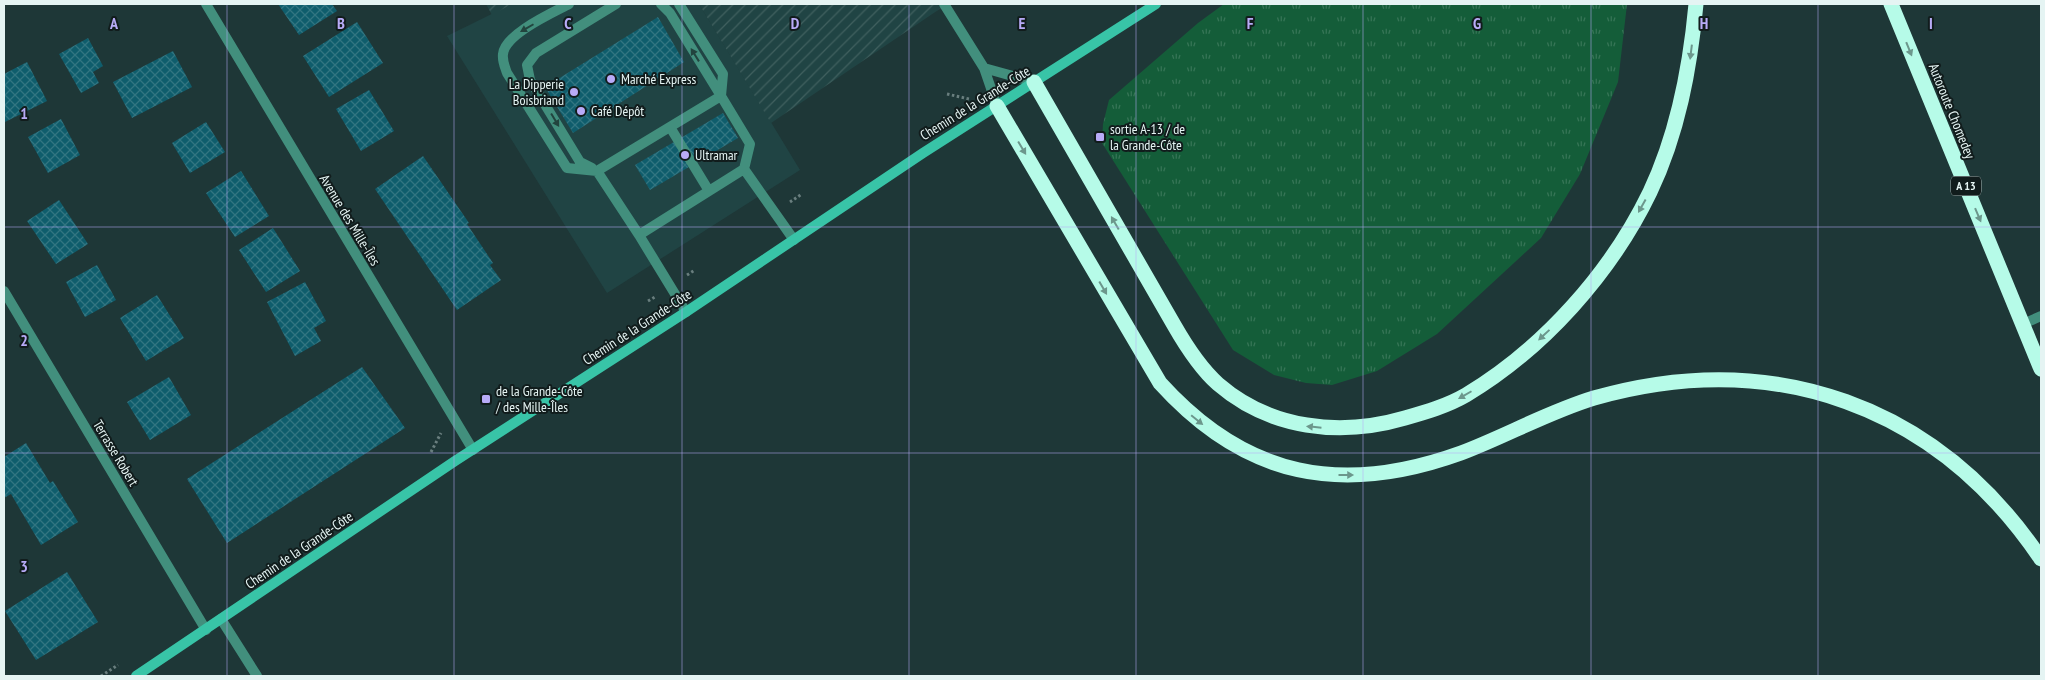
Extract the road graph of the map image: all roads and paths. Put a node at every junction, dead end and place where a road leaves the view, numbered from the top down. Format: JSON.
{"nodes":[{"id":1,"x":206,"y":4,"type":"edge"},
{"id":2,"x":569,"y":4,"type":"edge"},
{"id":3,"x":616,"y":4,"type":"edge"},
{"id":4,"x":661,"y":4,"type":"edge"},
{"id":5,"x":678,"y":4,"type":"edge"},
{"id":6,"x":944,"y":4,"type":"edge"},
{"id":7,"x":1156,"y":4,"type":"edge"},
{"id":8,"x":1696,"y":4,"type":"edge"},
{"id":9,"x":1891,"y":4,"type":"edge"},
{"id":10,"x":984,"y":68,"type":"junction"},
{"id":11,"x":1034,"y":82,"type":"junction"},
{"id":12,"x":721,"y":96,"type":"junction"},
{"id":13,"x":997,"y":106,"type":"junction"},
{"id":14,"x":670,"y":127,"type":"junction"},
{"id":15,"x":744,"y":169,"type":"junction"},
{"id":16,"x":597,"y":171,"type":"junction"},
{"id":17,"x":709,"y":191,"type":"junction"},
{"id":18,"x":639,"y":235,"type":"junction"},
{"id":19,"x":794,"y":240,"type":"junction"},
{"id":20,"x":4,"y":291,"type":"edge"},
{"id":21,"x":686,"y":312,"type":"junction"},
{"id":22,"x":2041,"y":316,"type":"edge"},
{"id":23,"x":2023,"y":324,"type":"junction"},
{"id":24,"x":2041,"y":369,"type":"edge"},
{"id":25,"x":473,"y":450,"type":"junction"},
{"id":26,"x":2041,"y":559,"type":"edge"},
{"id":27,"x":221,"y":619,"type":"junction"},
{"id":28,"x":206,"y":630,"type":"junction"},
{"id":29,"x":136,"y":676,"type":"edge"},
{"id":30,"x":257,"y":676,"type":"edge"}],
"edges":[{"from":1,"to":25,"type":"street","name":"Avenue des Mille-Îles"},
{"from":2,"to":16,"type":"street","one_way":true},
{"from":3,"to":16,"type":"street","one_way":true},
{"from":12,"to":4,"type":"street","one_way":true},
{"from":5,"to":12,"type":"street"},
{"from":6,"to":10,"type":"street"},
{"from":7,"to":11,"type":"main road","name":"Chemin de la Grande-Côte"},
{"from":8,"to":11,"type":"highway","one_way":true},
{"from":9,"to":23,"type":"highway","name":"Autoroute Chomedey","number":"A 13","one_way":true},
{"from":10,"to":11,"type":"street"},
{"from":10,"to":13,"type":"street"},
{"from":11,"to":13,"type":"main road","name":"Chemin de la Grande-Côte"},
{"from":12,"to":14,"type":"street"},
{"from":12,"to":15,"type":"street"},
{"from":13,"to":19,"type":"main road","name":"Chemin de la Grande-Côte"},
{"from":13,"to":26,"type":"highway","one_way":true},
{"from":14,"to":16,"type":"street"},
{"from":14,"to":17,"type":"street"},
{"from":15,"to":17,"type":"street"},
{"from":15,"to":19,"type":"street"},
{"from":16,"to":18,"type":"street"},
{"from":17,"to":18,"type":"street"},
{"from":18,"to":21,"type":"street"},
{"from":19,"to":21,"type":"main road","name":"Chemin de la Grande-Côte"},
{"from":20,"to":28,"type":"street","name":"Terrasse Robert"},
{"from":21,"to":25,"type":"main road","name":"Chemin de la Grande-Côte"},
{"from":22,"to":23,"type":"street"},
{"from":23,"to":24,"type":"highway","name":"Autoroute Chomedey","number":"A 13"},
{"from":25,"to":27,"type":"main road","name":"Chemin de la Grande-Côte"},
{"from":27,"to":28,"type":"main road","name":"Chemin de la Grande-Côte"},
{"from":27,"to":30,"type":"street"},
{"from":28,"to":29,"type":"main road","name":"Chemin de la Grande-Côte"}]}
